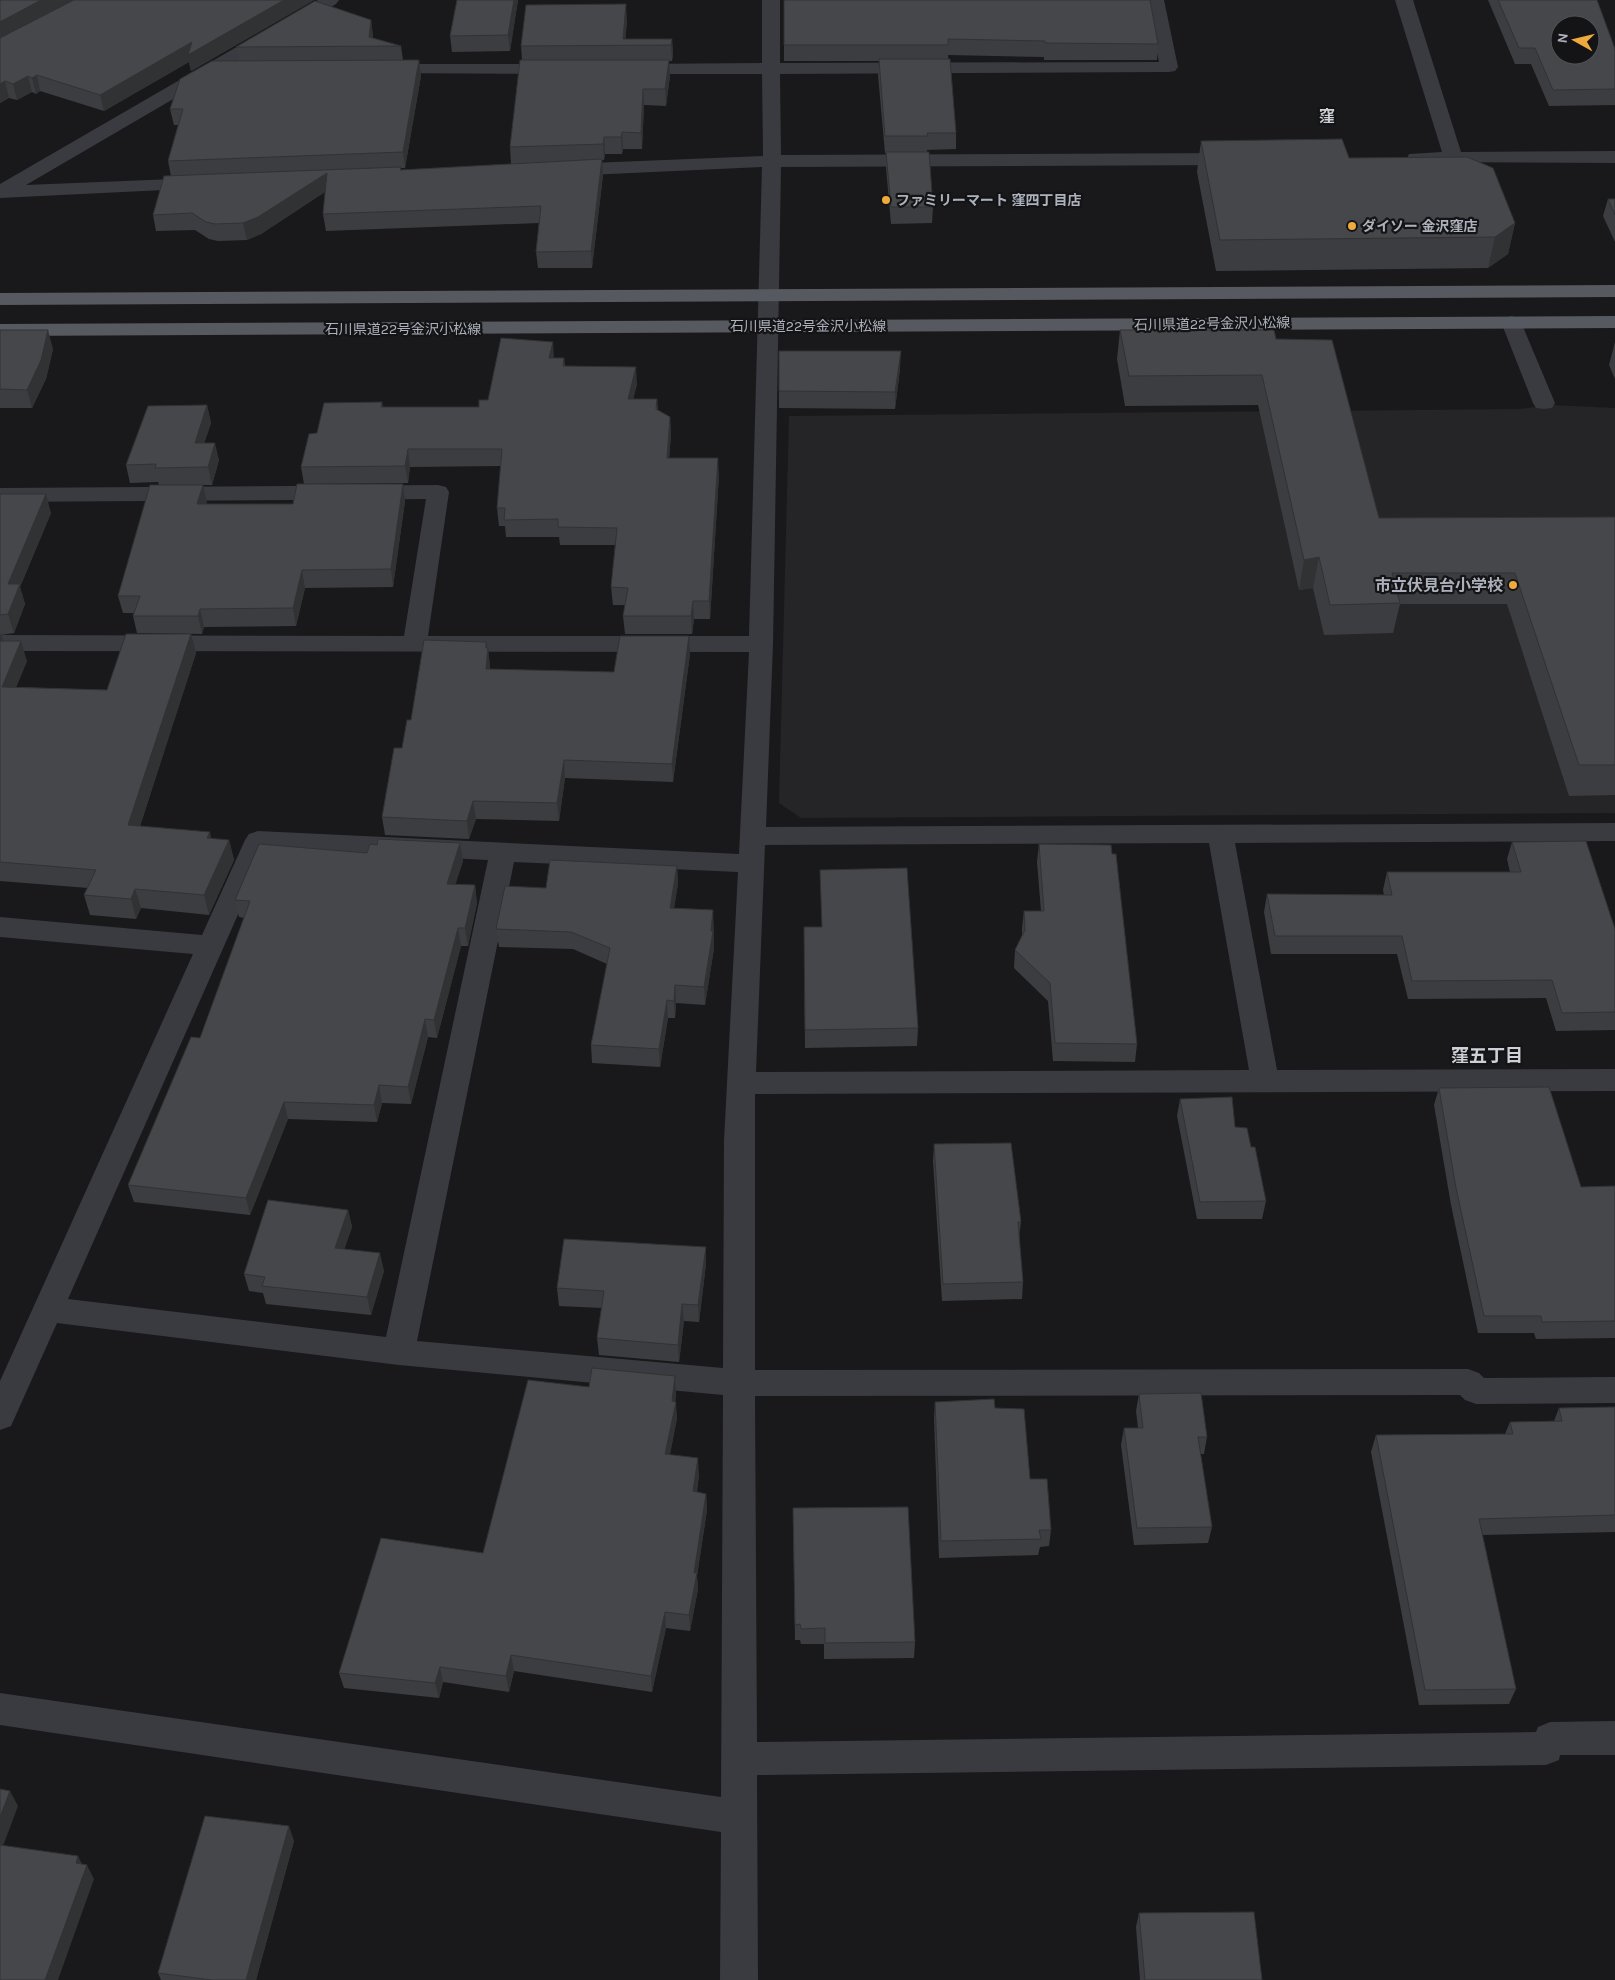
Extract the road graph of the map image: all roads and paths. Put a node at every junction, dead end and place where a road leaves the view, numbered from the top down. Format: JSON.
{"nodes":[{"id":1,"x":330,"y":0,"type":"edge"},
{"id":2,"x":771,"y":0,"type":"edge"},
{"id":3,"x":1155,"y":0,"type":"edge"},
{"id":4,"x":1404,"y":0,"type":"edge"},
{"id":5,"x":771,"y":68,"type":"junction"},
{"id":6,"x":363,"y":69,"type":"edge"},
{"id":7,"x":572,"y":69,"type":"edge"},
{"id":8,"x":612,"y":69,"type":"edge"},
{"id":9,"x":213,"y":70,"type":"junction"},
{"id":10,"x":243,"y":70,"type":"edge"},
{"id":11,"x":1615,"y":156,"type":"edge"},
{"id":12,"x":1394,"y":158,"type":"edge"},
{"id":13,"x":1454,"y":158,"type":"junction"},
{"id":14,"x":1256,"y":159,"type":"edge"},
{"id":15,"x":772,"y":161,"type":"junction"},
{"id":16,"x":544,"y":170,"type":"edge"},
{"id":17,"x":218,"y":183,"type":"edge"},
{"id":18,"x":0,"y":192,"type":"edge"},
{"id":19,"x":1615,"y":291,"type":"edge"},
{"id":20,"x":769,"y":295,"type":"junction"},
{"id":21,"x":0,"y":299,"type":"edge"},
{"id":22,"x":1511,"y":322,"type":"junction"},
{"id":23,"x":1615,"y":322,"type":"edge"},
{"id":24,"x":768,"y":326,"type":"junction"},
{"id":25,"x":0,"y":330,"type":"edge"},
{"id":26,"x":1544,"y":403,"type":"dead end"},
{"id":27,"x":0,"y":496,"type":"edge"},
{"id":28,"x":415,"y":642,"type":"junction"},
{"id":29,"x":0,"y":643,"type":"edge"},
{"id":30,"x":761,"y":644,"type":"junction"},
{"id":31,"x":1615,"y":832,"type":"edge"},
{"id":32,"x":1220,"y":834,"type":"junction"},
{"id":33,"x":751,"y":850,"type":"junction"},
{"id":34,"x":503,"y":853,"type":"junction"},
{"id":35,"x":0,"y":927,"type":"edge"},
{"id":36,"x":211,"y":946,"type":"junction"},
{"id":37,"x":1615,"y":1080,"type":"edge"},
{"id":38,"x":1265,"y":1081,"type":"junction"},
{"id":39,"x":742,"y":1083,"type":"junction"},
{"id":40,"x":48,"y":1309,"type":"junction"},
{"id":41,"x":399,"y":1352,"type":"junction"},
{"id":42,"x":739,"y":1383,"type":"junction"},
{"id":43,"x":1615,"y":1390,"type":"edge"},
{"id":44,"x":0,"y":1416,"type":"edge"},
{"id":45,"x":0,"y":1709,"type":"edge"},
{"id":46,"x":1615,"y":1738,"type":"edge"},
{"id":47,"x":738,"y":1759,"type":"junction"},
{"id":48,"x":739,"y":1817,"type":"junction"},
{"id":49,"x":739,"y":1980,"type":"edge"}],
"edges":[{"from":1,"to":9,"type":"street"},
{"from":2,"to":5,"type":"street"},
{"from":3,"to":5,"type":"street"},
{"from":4,"to":13,"type":"street"},
{"from":5,"to":8,"type":"street"},
{"from":5,"to":15,"type":"street"},
{"from":6,"to":7,"type":"street"},
{"from":9,"to":10,"type":"street"},
{"from":9,"to":18,"type":"street"},
{"from":11,"to":13,"type":"street"},
{"from":12,"to":13,"type":"street"},
{"from":14,"to":15,"type":"street"},
{"from":15,"to":16,"type":"street"},
{"from":15,"to":20,"type":"street"},
{"from":17,"to":18,"type":"street"},
{"from":19,"to":20,"type":"main road","name":"石川県道22号金沢小松線"},
{"from":20,"to":21,"type":"main road","name":"石川県道22号金沢小松線"},
{"from":20,"to":24,"type":"street"},
{"from":22,"to":23,"type":"main road","name":"石川県道22号金沢小松線"},
{"from":22,"to":24,"type":"main road","name":"石川県道22号金沢小松線"},
{"from":22,"to":26,"type":"street"},
{"from":24,"to":25,"type":"main road","name":"石川県道22号金沢小松線"},
{"from":24,"to":30,"type":"street"},
{"from":27,"to":28,"type":"street"},
{"from":28,"to":29,"type":"street"},
{"from":28,"to":30,"type":"street"},
{"from":30,"to":33,"type":"street"},
{"from":31,"to":32,"type":"street"},
{"from":32,"to":33,"type":"street"},
{"from":32,"to":38,"type":"street"},
{"from":33,"to":34,"type":"street"},
{"from":33,"to":39,"type":"street"},
{"from":34,"to":36,"type":"street"},
{"from":34,"to":41,"type":"street"},
{"from":35,"to":36,"type":"street"},
{"from":36,"to":40,"type":"street"},
{"from":37,"to":38,"type":"street"},
{"from":38,"to":39,"type":"street"},
{"from":39,"to":42,"type":"street"},
{"from":40,"to":41,"type":"street"},
{"from":40,"to":44,"type":"street"},
{"from":41,"to":42,"type":"street"},
{"from":42,"to":43,"type":"street"},
{"from":42,"to":47,"type":"street"},
{"from":45,"to":48,"type":"street"},
{"from":46,"to":47,"type":"street"},
{"from":47,"to":48,"type":"street"},
{"from":48,"to":49,"type":"street"}]}
